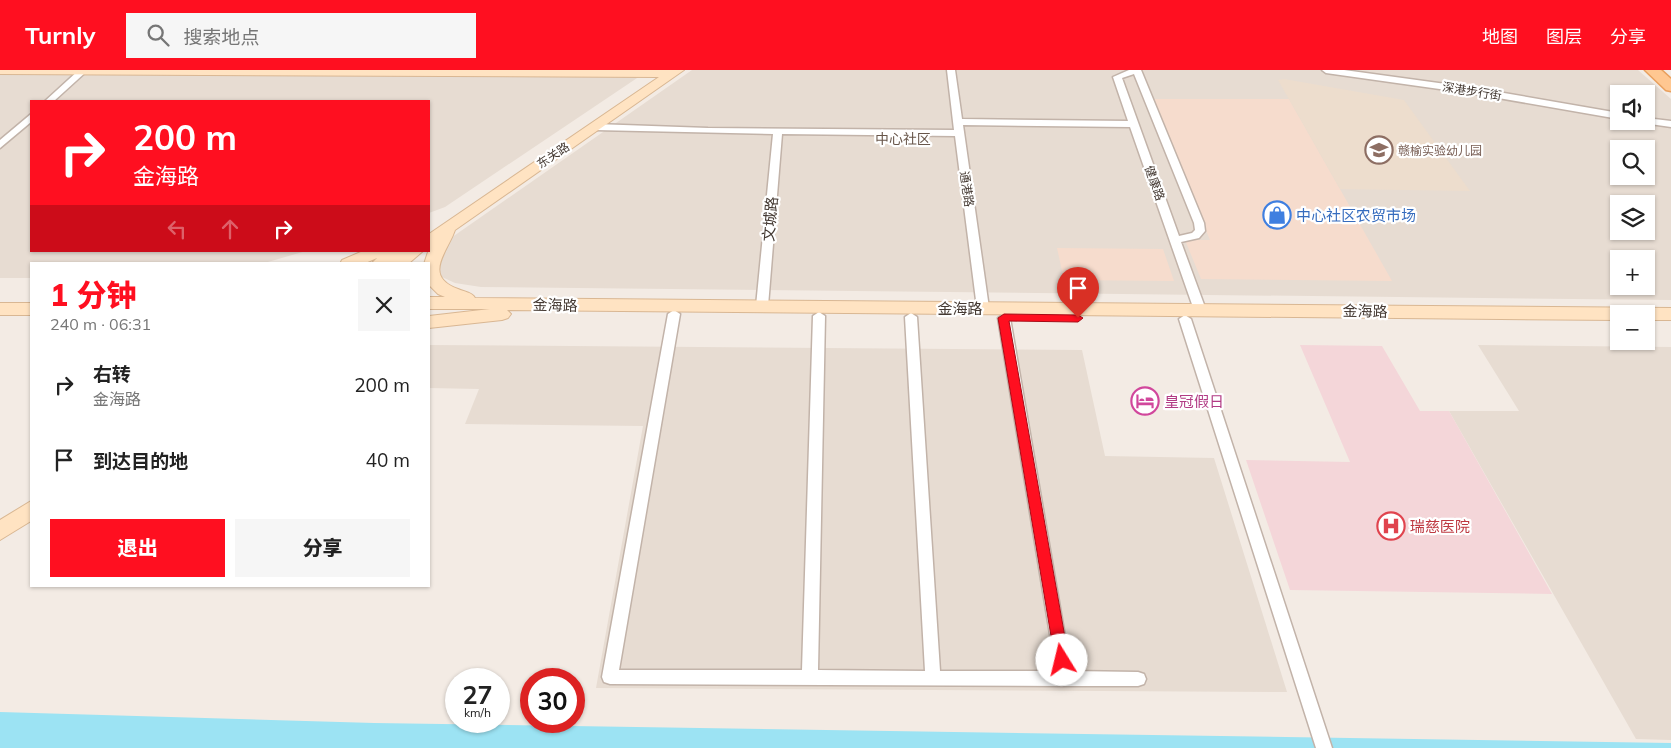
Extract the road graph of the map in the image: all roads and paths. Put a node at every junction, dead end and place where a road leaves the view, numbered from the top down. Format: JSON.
{"nodes":[{"id":1,"x":0,"y":70,"type":"edge"},
{"id":2,"x":145,"y":70,"type":"edge"},
{"id":3,"x":678,"y":70,"type":"edge"},
{"id":4,"x":951,"y":70,"type":"edge"},
{"id":5,"x":1137,"y":70,"type":"edge"},
{"id":6,"x":1326,"y":70,"type":"edge"},
{"id":7,"x":1652,"y":70,"type":"edge"},
{"id":8,"x":1663,"y":70,"type":"edge"},
{"id":9,"x":82,"y":71,"type":"edge"},
{"id":10,"x":427,"y":71,"type":"edge"},
{"id":11,"x":664,"y":71,"type":"edge"},
{"id":12,"x":1671,"y":77,"type":"edge"},
{"id":13,"x":1671,"y":87,"type":"edge"},
{"id":14,"x":50,"y":100,"type":"edge"},
{"id":15,"x":1610,"y":114,"type":"edge"},
{"id":16,"x":30,"y":118,"type":"edge"},
{"id":17,"x":1655,"y":122,"type":"edge"},
{"id":18,"x":1134,"y":124,"type":"junction"},
{"id":19,"x":1671,"y":124,"type":"edge"},
{"id":20,"x":594,"y":127,"type":"junction"},
{"id":21,"x":959,"y":128,"type":"junction"},
{"id":22,"x":778,"y":132,"type":"junction"},
{"id":23,"x":0,"y":145,"type":"edge"},
{"id":24,"x":450,"y":220,"type":"junction"},
{"id":25,"x":430,"y":228,"type":"edge"},
{"id":26,"x":430,"y":240,"type":"edge"},
{"id":27,"x":1175,"y":240,"type":"junction"},
{"id":28,"x":376,"y":252,"type":"edge"},
{"id":29,"x":396,"y":252,"type":"edge"},
{"id":30,"x":413,"y":252,"type":"edge"},
{"id":31,"x":353,"y":262,"type":"edge"},
{"id":32,"x":381,"y":262,"type":"edge"},
{"id":33,"x":400,"y":262,"type":"edge"},
{"id":34,"x":0,"y":298,"type":"edge"},
{"id":35,"x":30,"y":298,"type":"edge"},
{"id":36,"x":430,"y":302,"type":"edge"},
{"id":37,"x":485,"y":304,"type":"junction"},
{"id":38,"x":762,"y":306,"type":"junction"},
{"id":39,"x":983,"y":308,"type":"junction"},
{"id":40,"x":0,"y":309,"type":"edge"},
{"id":41,"x":30,"y":309,"type":"edge"},
{"id":42,"x":1200,"y":310,"type":"junction"},
{"id":43,"x":430,"y":312,"type":"edge"},
{"id":44,"x":511,"y":313,"type":"junction"},
{"id":45,"x":674,"y":314,"type":"junction"},
{"id":46,"x":1671,"y":314,"type":"edge"},
{"id":47,"x":819,"y":316,"type":"junction"},
{"id":48,"x":912,"y":317,"type":"junction"},
{"id":49,"x":1004,"y":318,"type":"junction"},
{"id":50,"x":1184,"y":319,"type":"junction"},
{"id":51,"x":430,"y":322,"type":"edge"},
{"id":52,"x":1610,"y":323,"type":"edge"},
{"id":53,"x":1655,"y":324,"type":"edge"},
{"id":54,"x":1671,"y":324,"type":"edge"},
{"id":55,"x":30,"y":498,"type":"edge"},
{"id":56,"x":30,"y":511,"type":"edge"},
{"id":57,"x":0,"y":518,"type":"edge"},
{"id":58,"x":0,"y":531,"type":"edge"},
{"id":59,"x":810,"y":678,"type":"junction"},
{"id":60,"x":933,"y":678,"type":"junction"},
{"id":61,"x":1065,"y":678,"type":"junction"},
{"id":62,"x":1138,"y":679,"type":"dead end"},
{"id":63,"x":1324,"y":748,"type":"edge"}],
"edges":[{"from":1,"to":9,"type":"street"},
{"from":2,"to":9,"type":"street"},
{"from":2,"to":10,"type":"street"},
{"from":3,"to":20,"type":"main road","name":"东关路"},
{"from":4,"to":21,"type":"street","name":"通港路"},
{"from":5,"to":18,"type":"street","name":"健康路"},
{"from":5,"to":27,"type":"street"},
{"from":6,"to":15,"type":"street","name":"深港步行街"},
{"from":7,"to":13,"type":"main road"},
{"from":8,"to":12,"type":"main road"},
{"from":9,"to":14,"type":"street"},
{"from":10,"to":11,"type":"street"},
{"from":11,"to":24,"type":"main road","name":"东关路"},
{"from":16,"to":23,"type":"street"},
{"from":17,"to":19,"type":"street"},
{"from":18,"to":21,"type":"street"},
{"from":18,"to":27,"type":"street","name":"健康路"},
{"from":20,"to":22,"type":"street"},
{"from":20,"to":24,"type":"main road","name":"东关路"},
{"from":21,"to":22,"type":"street"},
{"from":21,"to":39,"type":"street","name":"通港路"},
{"from":22,"to":38,"type":"street","name":"文城路"},
{"from":24,"to":25,"type":"main road"},
{"from":24,"to":26,"type":"main road","name":"东关路"},
{"from":24,"to":37,"type":"street"},
{"from":27,"to":42,"type":"street","name":"健康路"},
{"from":28,"to":31,"type":"main road"},
{"from":29,"to":32,"type":"street"},
{"from":30,"to":33,"type":"street"},
{"from":34,"to":35,"type":"main road"},
{"from":36,"to":37,"type":"main road","name":"金海路"},
{"from":37,"to":38,"type":"main road","name":"金海路"},
{"from":38,"to":39,"type":"main road","name":"金海路"},
{"from":39,"to":42,"type":"main road","name":"金海路"},
{"from":40,"to":41,"type":"main road"},
{"from":42,"to":46,"type":"main road","name":"金海路"},
{"from":43,"to":44,"type":"main road","name":"金海路"},
{"from":44,"to":45,"type":"main road","name":"金海路"},
{"from":44,"to":51,"type":"main road"},
{"from":45,"to":47,"type":"main road","name":"金海路"},
{"from":45,"to":59,"type":"street"},
{"from":47,"to":48,"type":"main road","name":"金海路"},
{"from":47,"to":59,"type":"street"},
{"from":48,"to":49,"type":"main road","name":"金海路"},
{"from":48,"to":60,"type":"street"},
{"from":49,"to":50,"type":"main road","name":"金海路"},
{"from":49,"to":61,"type":"street"},
{"from":50,"to":52,"type":"main road","name":"金海路"},
{"from":50,"to":63,"type":"street"},
{"from":53,"to":54,"type":"main road"},
{"from":55,"to":57,"type":"street"},
{"from":56,"to":58,"type":"main road"},
{"from":59,"to":60,"type":"street"},
{"from":60,"to":61,"type":"street"},
{"from":61,"to":62,"type":"street"}]}
